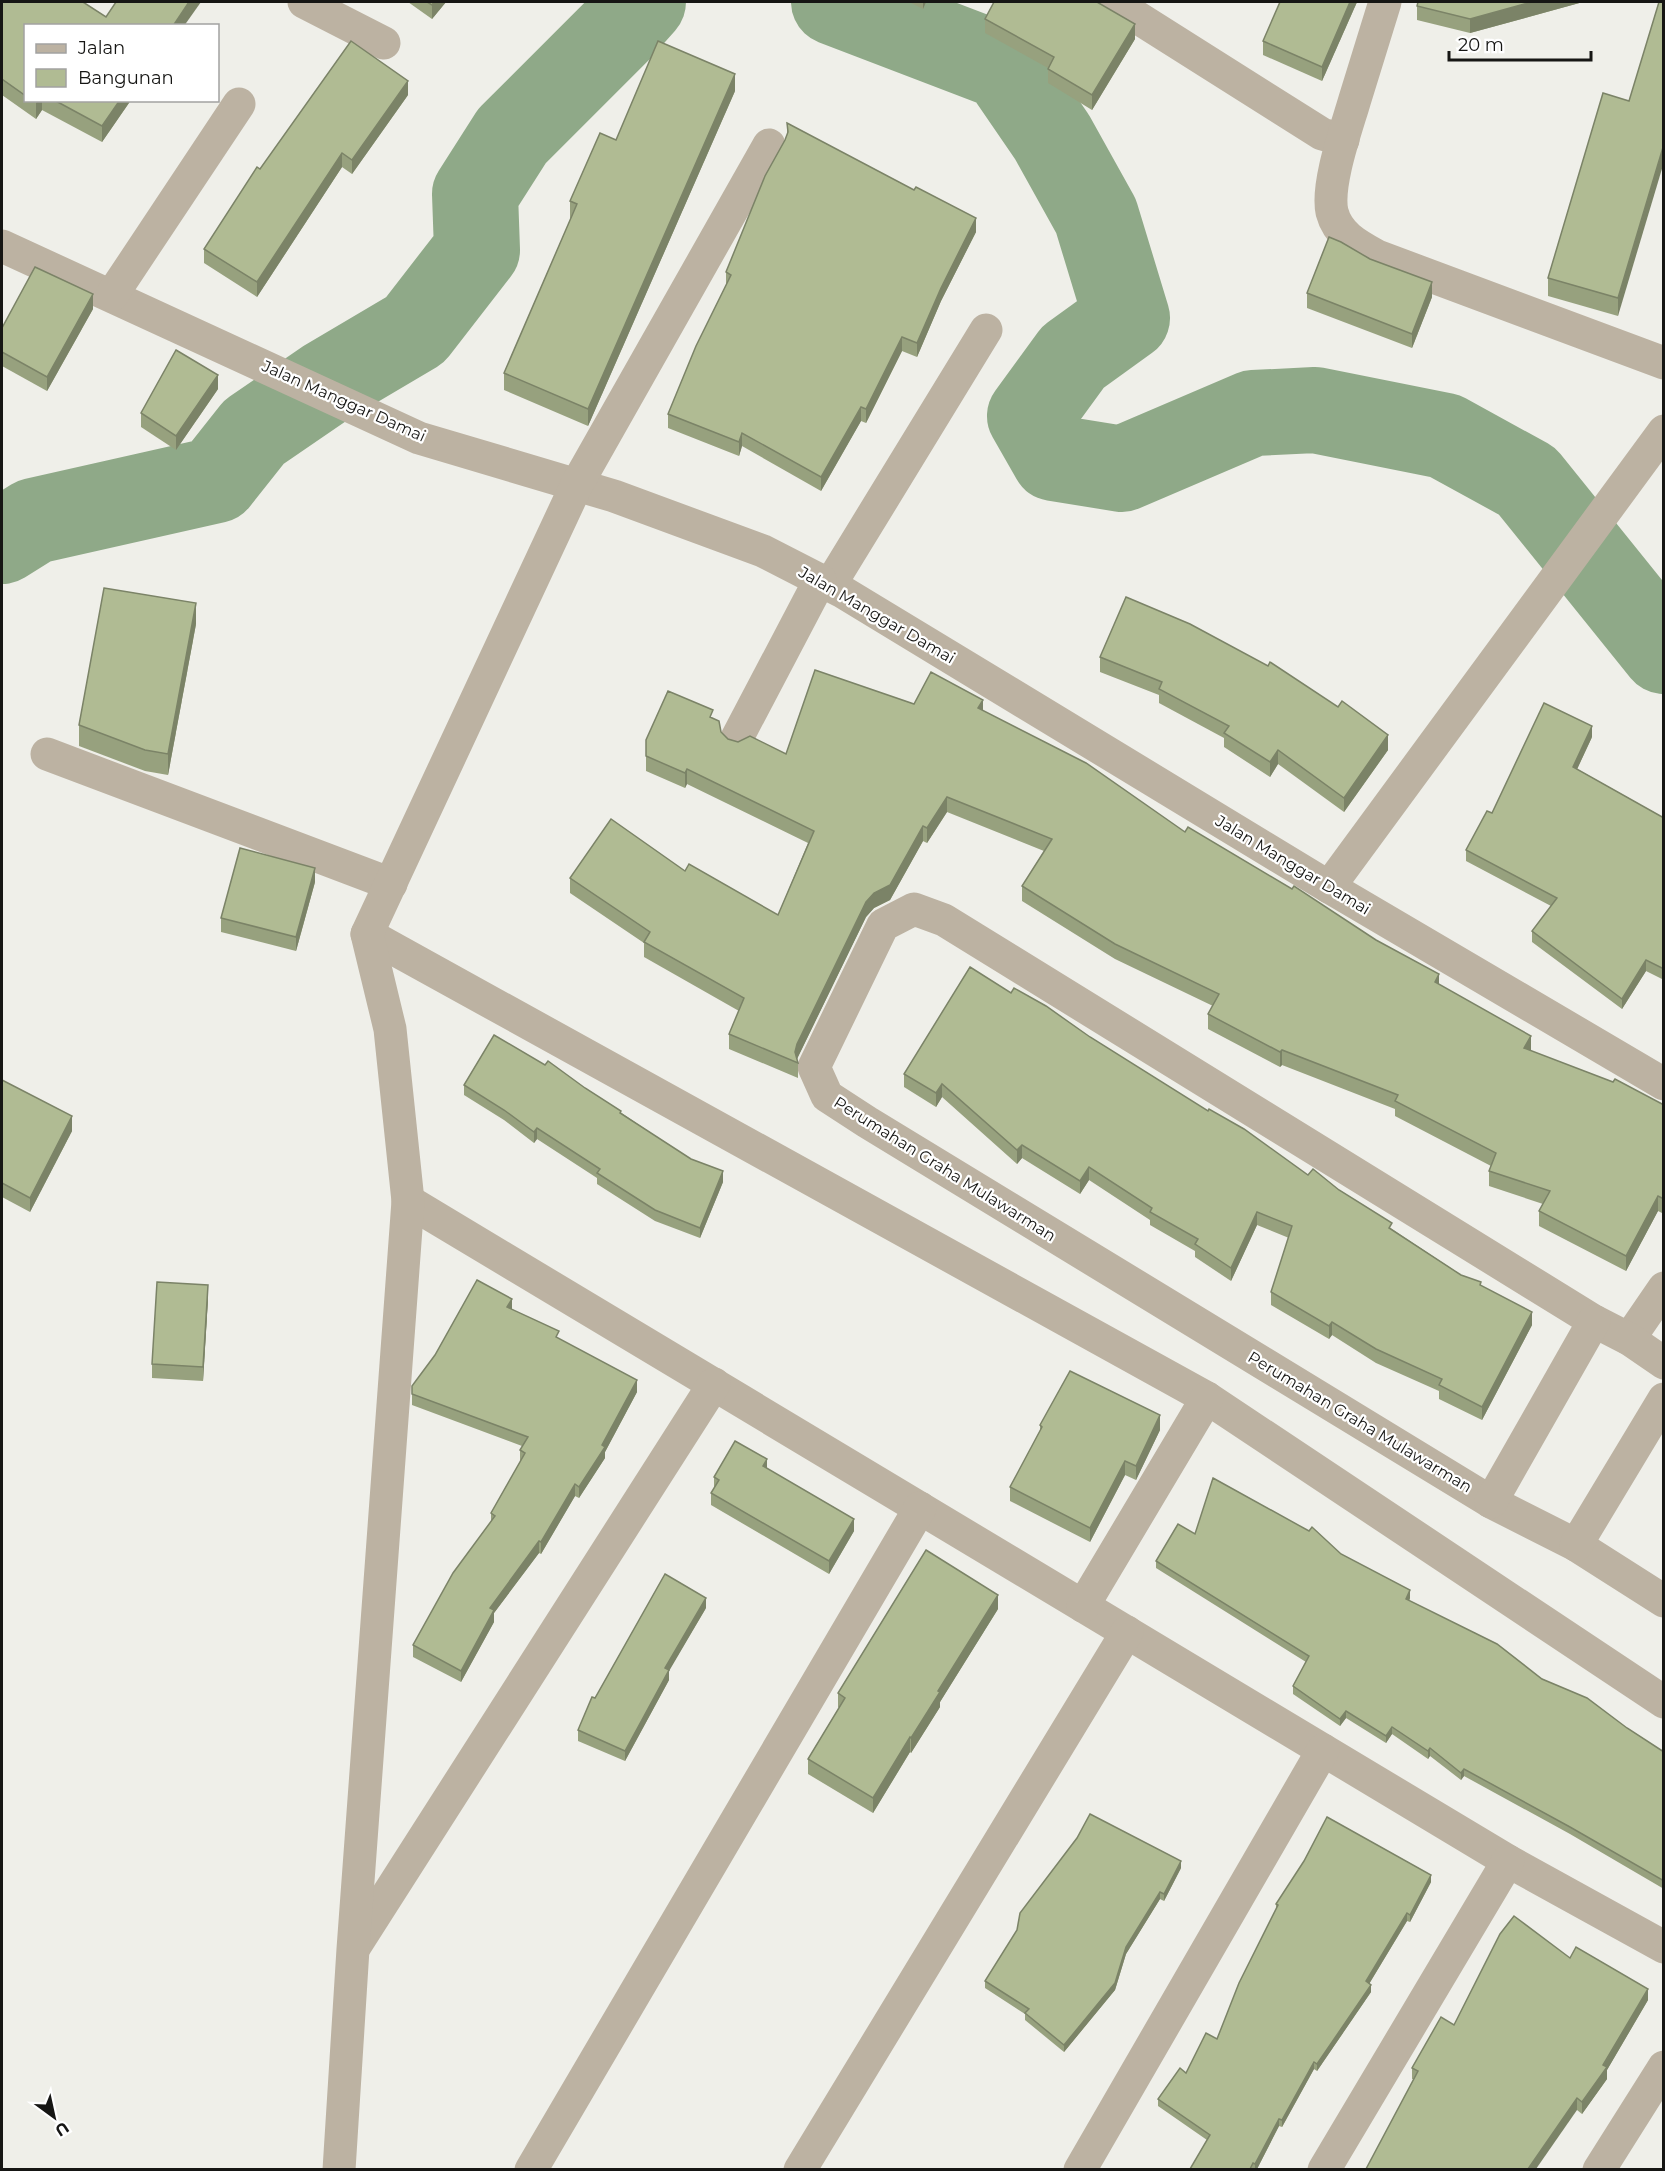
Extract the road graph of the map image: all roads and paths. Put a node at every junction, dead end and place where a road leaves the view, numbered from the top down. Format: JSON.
{"nodes":[{"id":1,"x":304,"y":2,"type":"edge"},
{"id":2,"x":1113,"y":2,"type":"edge"},
{"id":3,"x":1385,"y":2,"type":"edge"},
{"id":4,"x":384,"y":43,"type":"dead end"},
{"id":5,"x":239,"y":104,"type":"dead end"},
{"id":6,"x":1343,"y":140,"type":"junction"},
{"id":7,"x":769,"y":145,"type":"dead end"},
{"id":8,"x":2,"y":246,"type":"edge"},
{"id":9,"x":112,"y":295,"type":"junction"},
{"id":10,"x":986,"y":330,"type":"dead end"},
{"id":11,"x":1664,"y":363,"type":"edge"},
{"id":12,"x":1663,"y":432,"type":"edge"},
{"id":13,"x":577,"y":484,"type":"junction"},
{"id":14,"x":825,"y":583,"type":"junction"},
{"id":15,"x":737,"y":738,"type":"dead end"},
{"id":16,"x":47,"y":754,"type":"dead end"},
{"id":17,"x":391,"y":884,"type":"junction"},
{"id":18,"x":1329,"y":887,"type":"junction"},
{"id":19,"x":368,"y":934,"type":"junction"},
{"id":20,"x":1664,"y":1084,"type":"edge"},
{"id":21,"x":408,"y":1201,"type":"junction"},
{"id":22,"x":1664,"y":1288,"type":"edge"},
{"id":23,"x":1594,"y":1322,"type":"junction"},
{"id":24,"x":1629,"y":1339,"type":"junction"},
{"id":25,"x":1664,"y":1363,"type":"edge"},
{"id":26,"x":714,"y":1384,"type":"junction"},
{"id":27,"x":1207,"y":1398,"type":"junction"},
{"id":28,"x":1664,"y":1400,"type":"edge"},
{"id":29,"x":1491,"y":1502,"type":"junction"},
{"id":30,"x":920,"y":1508,"type":"junction"},
{"id":31,"x":1576,"y":1545,"type":"junction"},
{"id":32,"x":1664,"y":1601,"type":"edge"},
{"id":33,"x":1083,"y":1605,"type":"junction"},
{"id":34,"x":1127,"y":1632,"type":"junction"},
{"id":35,"x":1664,"y":1702,"type":"edge"},
{"id":36,"x":1323,"y":1749,"type":"junction"},
{"id":37,"x":1508,"y":1861,"type":"junction"},
{"id":38,"x":1664,"y":1947,"type":"edge"},
{"id":39,"x":353,"y":1948,"type":"junction"},
{"id":40,"x":1664,"y":2067,"type":"edge"},
{"id":41,"x":339,"y":2169,"type":"edge"},
{"id":42,"x":531,"y":2169,"type":"edge"},
{"id":43,"x":800,"y":2169,"type":"edge"},
{"id":44,"x":1080,"y":2169,"type":"edge"},
{"id":45,"x":1324,"y":2169,"type":"edge"},
{"id":46,"x":1599,"y":2169,"type":"edge"}],
"edges":[{"from":1,"to":4,"type":"street"},
{"from":2,"to":6,"type":"street"},
{"from":3,"to":6,"type":"street"},
{"from":5,"to":9,"type":"street"},
{"from":6,"to":11,"type":"street"},
{"from":7,"to":13,"type":"street"},
{"from":8,"to":9,"type":"street","name":"Jalan Manggar Damai"},
{"from":9,"to":13,"type":"street","name":"Jalan Manggar Damai"},
{"from":10,"to":14,"type":"street"},
{"from":12,"to":18,"type":"street"},
{"from":13,"to":14,"type":"street","name":"Jalan Manggar Damai"},
{"from":13,"to":17,"type":"street"},
{"from":14,"to":15,"type":"street"},
{"from":14,"to":18,"type":"street","name":"Jalan Manggar Damai"},
{"from":16,"to":17,"type":"street"},
{"from":17,"to":19,"type":"street"},
{"from":18,"to":20,"type":"street","name":"Jalan Manggar Damai"},
{"from":19,"to":21,"type":"street"},
{"from":19,"to":27,"type":"street"},
{"from":21,"to":26,"type":"street"},
{"from":21,"to":39,"type":"street"},
{"from":22,"to":24,"type":"street"},
{"from":23,"to":24,"type":"street","name":"Perumahan Graha Mulawarman"},
{"from":23,"to":29,"type":"street"},
{"from":23,"to":29,"type":"street","name":"Perumahan Graha Mulawarman"},
{"from":24,"to":25,"type":"street","name":"Perumahan Graha Mulawarman"},
{"from":26,"to":30,"type":"street"},
{"from":26,"to":39,"type":"street"},
{"from":27,"to":33,"type":"street"},
{"from":27,"to":35,"type":"street"},
{"from":28,"to":31,"type":"street"},
{"from":29,"to":31,"type":"street","name":"Perumahan Graha Mulawarman"},
{"from":30,"to":33,"type":"street"},
{"from":30,"to":42,"type":"street"},
{"from":31,"to":32,"type":"street","name":"Perumahan Graha Mulawarman"},
{"from":33,"to":34,"type":"street"},
{"from":34,"to":36,"type":"street"},
{"from":34,"to":43,"type":"street"},
{"from":36,"to":37,"type":"street"},
{"from":36,"to":44,"type":"street"},
{"from":37,"to":38,"type":"street"},
{"from":37,"to":45,"type":"street"},
{"from":39,"to":41,"type":"street"},
{"from":40,"to":46,"type":"street"}]}
